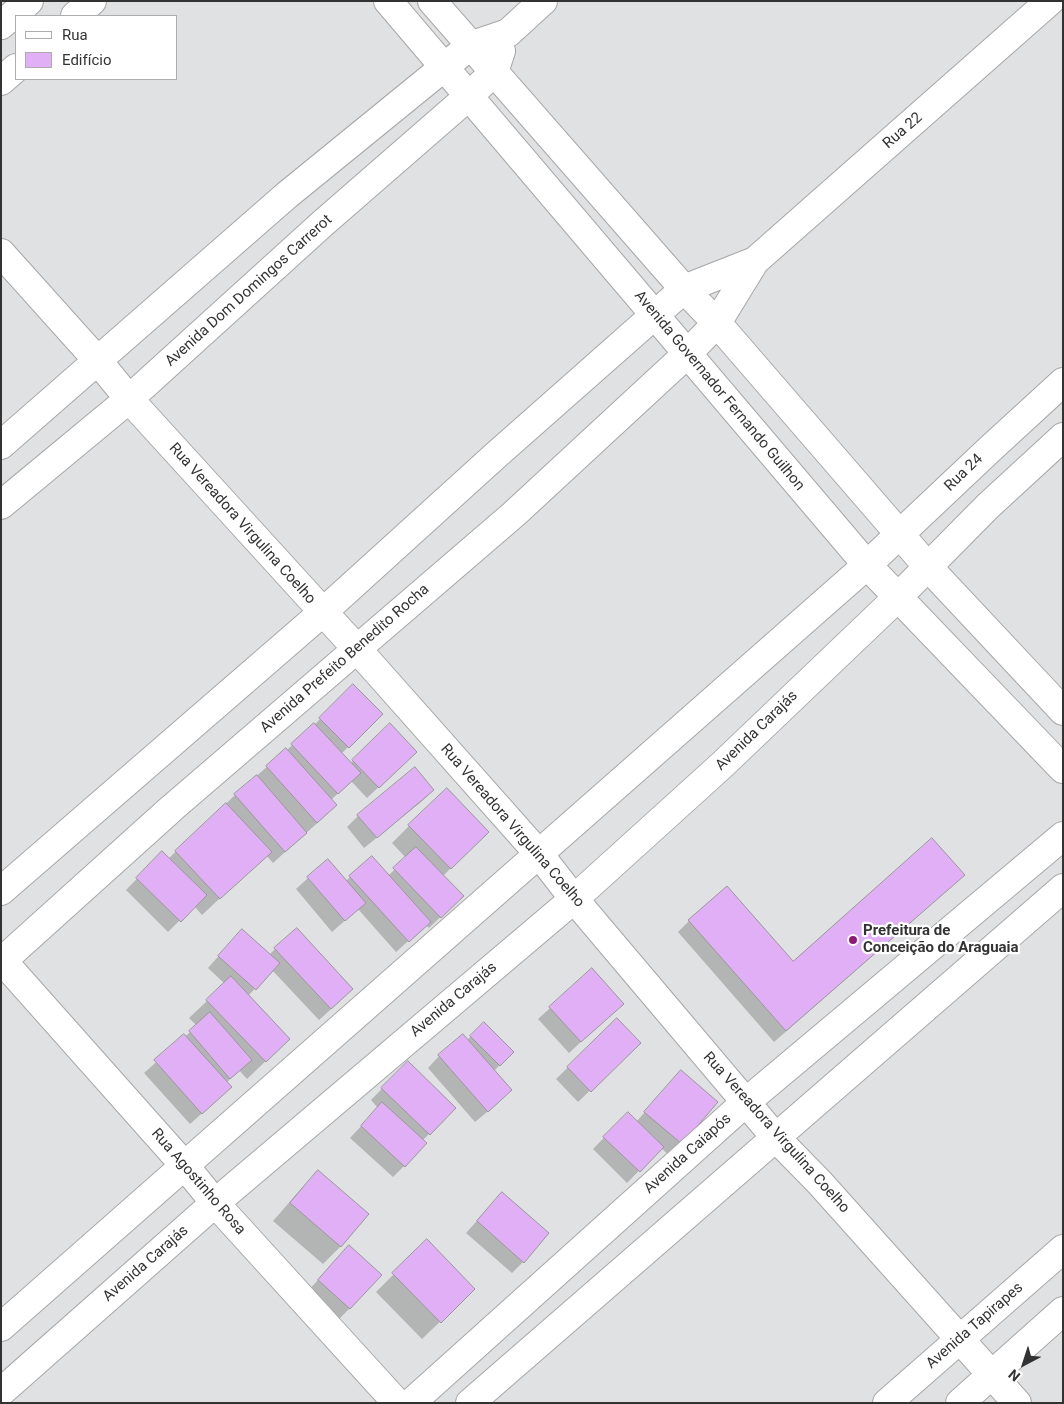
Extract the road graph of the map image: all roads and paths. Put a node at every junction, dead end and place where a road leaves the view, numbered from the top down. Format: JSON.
{"nodes":[{"id":1,"x":29,"y":1,"type":"edge"},
{"id":2,"x":92,"y":1,"type":"edge"},
{"id":3,"x":388,"y":1,"type":"edge"},
{"id":4,"x":432,"y":1,"type":"edge"},
{"id":5,"x":543,"y":1,"type":"edge"},
{"id":6,"x":1050,"y":1,"type":"edge"},
{"id":7,"x":76,"y":15,"type":"edge"},
{"id":8,"x":1,"y":25,"type":"edge"},
{"id":9,"x":508,"y":33,"type":"junction"},
{"id":10,"x":470,"y":46,"type":"junction"},
{"id":11,"x":445,"y":67,"type":"junction"},
{"id":12,"x":15,"y":69,"type":"edge"},
{"id":13,"x":494,"y":72,"type":"junction"},
{"id":14,"x":1,"y":81,"type":"edge"},
{"id":15,"x":469,"y":96,"type":"junction"},
{"id":16,"x":1,"y":253,"type":"edge"},
{"id":17,"x":755,"y":261,"type":"junction"},
{"id":18,"x":684,"y":290,"type":"junction"},
{"id":19,"x":655,"y":315,"type":"junction"},
{"id":20,"x":718,"y":323,"type":"junction"},
{"id":21,"x":687,"y":354,"type":"junction"},
{"id":22,"x":98,"y":361,"type":"junction"},
{"id":23,"x":1063,"y":382,"type":"edge"},
{"id":24,"x":129,"y":399,"type":"junction"},
{"id":25,"x":1063,"y":437,"type":"edge"},
{"id":26,"x":1,"y":445,"type":"edge"},
{"id":27,"x":1,"y":505,"type":"edge"},
{"id":28,"x":900,"y":534,"type":"junction"},
{"id":29,"x":867,"y":565,"type":"junction"},
{"id":30,"x":928,"y":567,"type":"junction"},
{"id":31,"x":897,"y":598,"type":"junction"},
{"id":32,"x":323,"y":612,"type":"junction"},
{"id":33,"x":358,"y":649,"type":"junction"},
{"id":34,"x":1063,"y":711,"type":"edge"},
{"id":35,"x":1063,"y":769,"type":"edge"},
{"id":36,"x":1063,"y":836,"type":"edge"},
{"id":37,"x":539,"y":854,"type":"junction"},
{"id":38,"x":1063,"y":888,"type":"edge"},
{"id":39,"x":1,"y":891,"type":"edge"},
{"id":40,"x":574,"y":899,"type":"junction"},
{"id":41,"x":2,"y":960,"type":"edge"},
{"id":42,"x":746,"y":1102,"type":"junction"},
{"id":43,"x":776,"y":1138,"type":"junction"},
{"id":44,"x":185,"y":1166,"type":"junction"},
{"id":45,"x":215,"y":1203,"type":"junction"},
{"id":46,"x":1063,"y":1249,"type":"edge"},
{"id":47,"x":1063,"y":1311,"type":"edge"},
{"id":48,"x":1,"y":1327,"type":"edge"},
{"id":49,"x":960,"y":1338,"type":"junction"},
{"id":50,"x":991,"y":1375,"type":"junction"},
{"id":51,"x":1,"y":1392,"type":"edge"},
{"id":52,"x":397,"y":1403,"type":"edge"},
{"id":53,"x":411,"y":1403,"type":"edge"},
{"id":54,"x":470,"y":1403,"type":"edge"},
{"id":55,"x":887,"y":1403,"type":"edge"},
{"id":56,"x":960,"y":1403,"type":"edge"},
{"id":57,"x":1017,"y":1403,"type":"edge"}],
"edges":[{"from":1,"to":8,"type":"street"},
{"from":2,"to":7,"type":"street"},
{"from":3,"to":11,"type":"street","name":"Avenida Governador Fernando Guilhon"},
{"from":4,"to":10,"type":"street"},
{"from":5,"to":9,"type":"street"},
{"from":6,"to":17,"type":"street","name":"Rua 22"},
{"from":9,"to":10,"type":"street"},
{"from":9,"to":13,"type":"street"},
{"from":10,"to":11,"type":"street"},
{"from":10,"to":13,"type":"street"},
{"from":11,"to":15,"type":"street","name":"Avenida Governador Fernando Guilhon"},
{"from":11,"to":22,"type":"street"},
{"from":12,"to":14,"type":"street"},
{"from":13,"to":15,"type":"street","name":"Avenida Dom Domingos Carrerot"},
{"from":13,"to":18,"type":"street"},
{"from":15,"to":19,"type":"street","name":"Avenida Governador Fernando Guilhon"},
{"from":15,"to":24,"type":"street","name":"Avenida Dom Domingos Carrerot"},
{"from":16,"to":22,"type":"street","name":"Rua Vereadora Virgulina Coelho"},
{"from":17,"to":18,"type":"street","name":"Rua 22"},
{"from":17,"to":20,"type":"street","name":"Rua 22"},
{"from":18,"to":19,"type":"street","name":"Rua 22"},
{"from":18,"to":20,"type":"street"},
{"from":19,"to":21,"type":"street","name":"Avenida Governador Fernando Guilhon"},
{"from":19,"to":32,"type":"street"},
{"from":20,"to":21,"type":"street","name":"Rua 22"},
{"from":20,"to":28,"type":"street"},
{"from":21,"to":29,"type":"street","name":"Avenida Governador Fernando Guilhon"},
{"from":21,"to":33,"type":"street","name":"Avenida Prefeito Benedito Rocha"},
{"from":22,"to":24,"type":"street","name":"Rua Vereadora Virgulina Coelho"},
{"from":22,"to":26,"type":"street"},
{"from":23,"to":28,"type":"street","name":"Rua 24"},
{"from":24,"to":27,"type":"street","name":"Avenida Dom Domingos Carrerot"},
{"from":24,"to":32,"type":"street","name":"Rua Vereadora Virgulina Coelho"},
{"from":25,"to":30,"type":"street"},
{"from":28,"to":29,"type":"street","name":"Rua 24"},
{"from":28,"to":30,"type":"street"},
{"from":29,"to":31,"type":"street","name":"Avenida Governador Fernando Guilhon"},
{"from":29,"to":37,"type":"street"},
{"from":30,"to":31,"type":"street"},
{"from":30,"to":34,"type":"street"},
{"from":31,"to":35,"type":"street","name":"Avenida Governador Fernando Guilhon"},
{"from":31,"to":40,"type":"street","name":"Avenida Carajás"},
{"from":32,"to":33,"type":"street","name":"Rua Vereadora Virgulina Coelho"},
{"from":32,"to":39,"type":"street"},
{"from":33,"to":37,"type":"street","name":"Rua Vereadora Virgulina Coelho"},
{"from":33,"to":41,"type":"street","name":"Avenida Prefeito Benedito Rocha"},
{"from":36,"to":42,"type":"street","name":"Avenida Caiapós"},
{"from":37,"to":40,"type":"street","name":"Rua Vereadora Virgulina Coelho"},
{"from":37,"to":44,"type":"street"},
{"from":38,"to":43,"type":"street"},
{"from":40,"to":42,"type":"street","name":"Rua Vereadora Virgulina Coelho"},
{"from":40,"to":45,"type":"street","name":"Avenida Carajás"},
{"from":41,"to":44,"type":"street","name":"Rua Agostinho Rosa"},
{"from":42,"to":43,"type":"street","name":"Rua Vereadora Virgulina Coelho"},
{"from":42,"to":53,"type":"street","name":"Avenida Caiapós"},
{"from":43,"to":49,"type":"street","name":"Rua Vereadora Virgulina Coelho"},
{"from":43,"to":54,"type":"street"},
{"from":44,"to":45,"type":"street","name":"Rua Agostinho Rosa"},
{"from":44,"to":48,"type":"street"},
{"from":45,"to":51,"type":"street","name":"Avenida Carajás"},
{"from":45,"to":52,"type":"street","name":"Rua Agostinho Rosa"},
{"from":46,"to":49,"type":"street","name":"Avenida Tapirapes"},
{"from":47,"to":50,"type":"street"},
{"from":49,"to":50,"type":"street","name":"Rua Vereadora Virgulina Coelho"},
{"from":49,"to":55,"type":"street","name":"Avenida Tapirapes"},
{"from":50,"to":56,"type":"street"},
{"from":50,"to":57,"type":"street","name":"Rua Vereadora Virgulina Coelho"}]}
